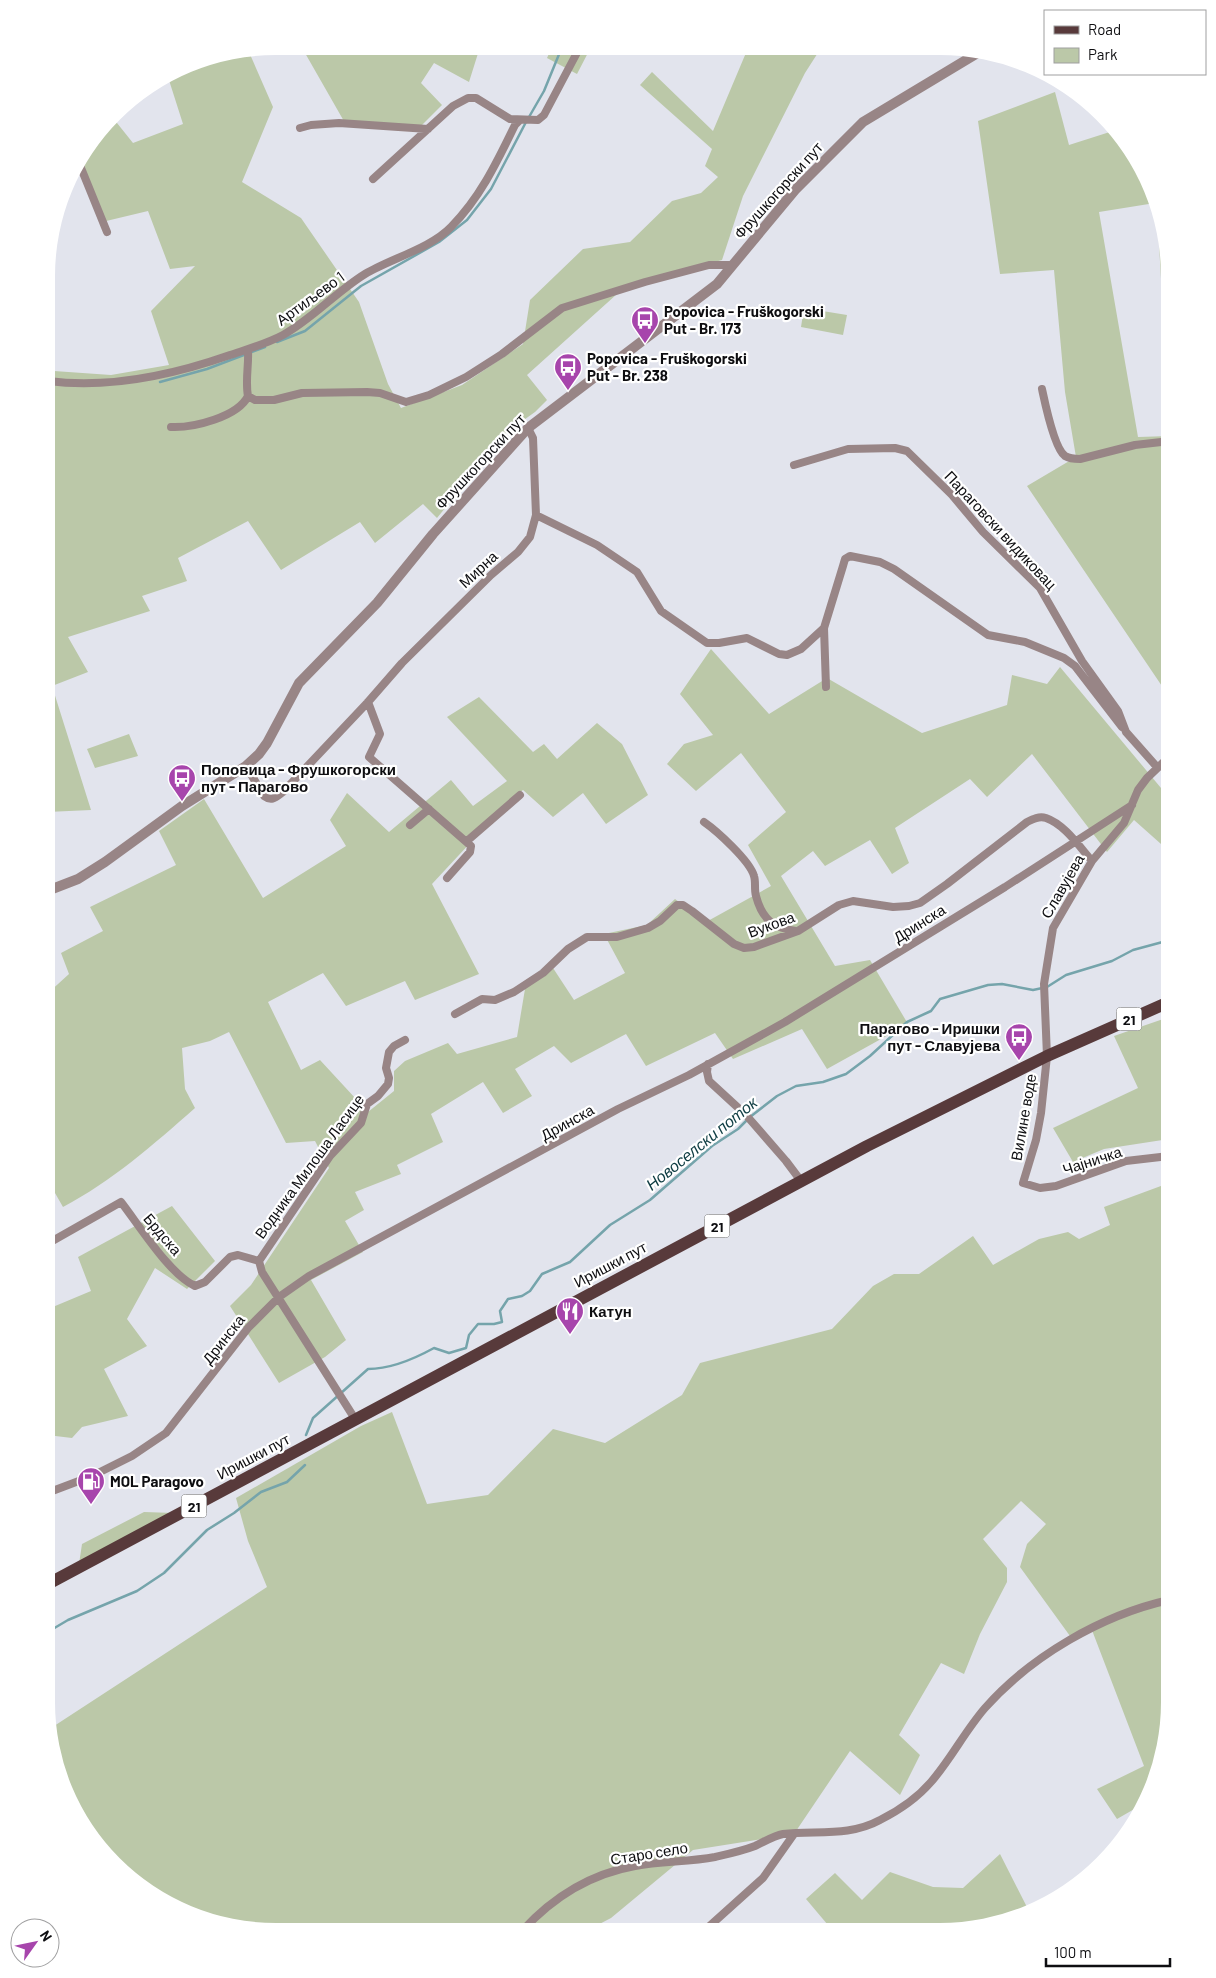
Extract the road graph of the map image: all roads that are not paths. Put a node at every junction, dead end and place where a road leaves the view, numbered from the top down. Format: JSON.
{"nodes":[{"id":1,"x":576,"y":55,"type":"edge"},
{"id":2,"x":971,"y":57,"type":"edge"},
{"id":3,"x":520,"y":120,"type":"junction"},
{"id":4,"x":300,"y":128,"type":"dead end"},
{"id":5,"x":428,"y":129,"type":"junction"},
{"id":6,"x":82,"y":171,"type":"edge"},
{"id":7,"x":373,"y":179,"type":"dead end"},
{"id":8,"x":108,"y":232,"type":"dead end"},
{"id":9,"x":732,"y":264,"type":"junction"},
{"id":10,"x":248,"y":350,"type":"junction"},
{"id":11,"x":55,"y":381,"type":"edge"},
{"id":12,"x":1042,"y":389,"type":"dead end"},
{"id":13,"x":248,"y":396,"type":"junction"},
{"id":14,"x":171,"y":427,"type":"dead end"},
{"id":15,"x":528,"y":428,"type":"junction"},
{"id":16,"x":1161,"y":442,"type":"edge"},
{"id":17,"x":794,"y":465,"type":"dead end"},
{"id":18,"x":536,"y":516,"type":"junction"},
{"id":19,"x":824,"y":628,"type":"junction"},
{"id":20,"x":826,"y":687,"type":"dead end"},
{"id":21,"x":368,"y":702,"type":"junction"},
{"id":22,"x":1126,"y":732,"type":"junction"},
{"id":23,"x":1161,"y":764,"type":"edge"},
{"id":24,"x":246,"y":766,"type":"junction"},
{"id":25,"x":1157,"y":768,"type":"junction"},
{"id":26,"x":520,"y":795,"type":"dead end"},
{"id":27,"x":1132,"y":804,"type":"junction"},
{"id":28,"x":429,"y":809,"type":"junction"},
{"id":29,"x":704,"y":822,"type":"dead end"},
{"id":30,"x":410,"y":825,"type":"dead end"},
{"id":31,"x":1074,"y":840,"type":"junction"},
{"id":32,"x":466,"y":842,"type":"junction"},
{"id":33,"x":1092,"y":861,"type":"junction"},
{"id":34,"x":447,"y":878,"type":"dead end"},
{"id":35,"x":55,"y":888,"type":"edge"},
{"id":36,"x":798,"y":931,"type":"junction"},
{"id":37,"x":1161,"y":1006,"type":"edge"},
{"id":38,"x":455,"y":1014,"type":"dead end"},
{"id":39,"x":405,"y":1040,"type":"dead end"},
{"id":40,"x":1047,"y":1056,"type":"junction"},
{"id":41,"x":708,"y":1064,"type":"junction"},
{"id":42,"x":689,"y":1075,"type":"junction"},
{"id":43,"x":709,"y":1081,"type":"junction"},
{"id":44,"x":1161,"y":1157,"type":"edge"},
{"id":45,"x":801,"y":1182,"type":"junction"},
{"id":46,"x":1023,"y":1183,"type":"joint"},
{"id":47,"x":55,"y":1239,"type":"edge"},
{"id":48,"x":259,"y":1261,"type":"junction"},
{"id":49,"x":279,"y":1297,"type":"junction"},
{"id":50,"x":355,"y":1419,"type":"junction"},
{"id":51,"x":55,"y":1490,"type":"edge"},
{"id":52,"x":55,"y":1580,"type":"edge"},
{"id":53,"x":1161,"y":1602,"type":"edge"},
{"id":54,"x":794,"y":1834,"type":"junction"},
{"id":55,"x":530,"y":1923,"type":"edge"},
{"id":56,"x":713,"y":1923,"type":"edge"}],
"edges":[{"from":1,"to":3,"type":"street"},
{"from":2,"to":9,"type":"street","name":"Фрушкогорски пут"},
{"from":3,"to":5,"type":"street"},
{"from":3,"to":10,"type":"street","name":"Артиљево 1"},
{"from":4,"to":5,"type":"street"},
{"from":5,"to":7,"type":"street"},
{"from":6,"to":8,"type":"street"},
{"from":9,"to":13,"type":"street"},
{"from":9,"to":15,"type":"street","name":"Фрушкогорски пут"},
{"from":10,"to":11,"type":"street","name":"Артиљево 1"},
{"from":10,"to":13,"type":"street"},
{"from":12,"to":16,"type":"street"},
{"from":13,"to":14,"type":"street"},
{"from":15,"to":18,"type":"street","name":"Мирна"},
{"from":15,"to":24,"type":"street","name":"Фрушкогорски пут"},
{"from":17,"to":22,"type":"street","name":"Параговски видиковац"},
{"from":18,"to":19,"type":"street"},
{"from":18,"to":21,"type":"street","name":"Мирна"},
{"from":19,"to":20,"type":"street","name":"Параговски видиковац"},
{"from":19,"to":22,"type":"street","name":"Параговски видиковац"},
{"from":21,"to":24,"type":"street","name":"Мирна"},
{"from":21,"to":28,"type":"street"},
{"from":22,"to":25,"type":"street","name":"Параговски видиковац"},
{"from":23,"to":25,"type":"street","name":"Славујева"},
{"from":24,"to":35,"type":"street","name":"Фрушкогорски пут"},
{"from":25,"to":27,"type":"street","name":"Славујева"},
{"from":26,"to":32,"type":"street"},
{"from":27,"to":31,"type":"street","name":"Дринска"},
{"from":27,"to":33,"type":"street","name":"Славујева"},
{"from":28,"to":30,"type":"street"},
{"from":28,"to":32,"type":"street"},
{"from":29,"to":36,"type":"street"},
{"from":31,"to":33,"type":"street","name":"Вукова"},
{"from":31,"to":36,"type":"street","name":"Вукова"},
{"from":31,"to":41,"type":"street","name":"Дринска"},
{"from":32,"to":34,"type":"street"},
{"from":33,"to":40,"type":"street","name":"Славујева"},
{"from":36,"to":38,"type":"street","name":"Вукова"},
{"from":37,"to":40,"type":"main road","name":"Иришки пут","number":"21"},
{"from":39,"to":48,"type":"street","name":"Водника Милоша Ласице"},
{"from":40,"to":45,"type":"main road","name":"Иришки пут","number":"21"},
{"from":40,"to":46,"type":"street","name":"Вилине воде"},
{"from":41,"to":42,"type":"street","name":"Дринска"},
{"from":41,"to":43,"type":"street"},
{"from":42,"to":43,"type":"street"},
{"from":42,"to":49,"type":"street","name":"Дринска"},
{"from":43,"to":45,"type":"street"},
{"from":44,"to":46,"type":"street","name":"Чајничка"},
{"from":45,"to":50,"type":"main road","name":"Иришки пут","number":"21"},
{"from":47,"to":48,"type":"street","name":"Брдска"},
{"from":48,"to":49,"type":"street"},
{"from":49,"to":50,"type":"street"},
{"from":49,"to":51,"type":"street","name":"Дринска"},
{"from":50,"to":52,"type":"main road","name":"Иришки пут","number":"21"},
{"from":53,"to":54,"type":"street","name":"Старо село"},
{"from":54,"to":55,"type":"street","name":"Старо село"},
{"from":54,"to":56,"type":"street"}]}
